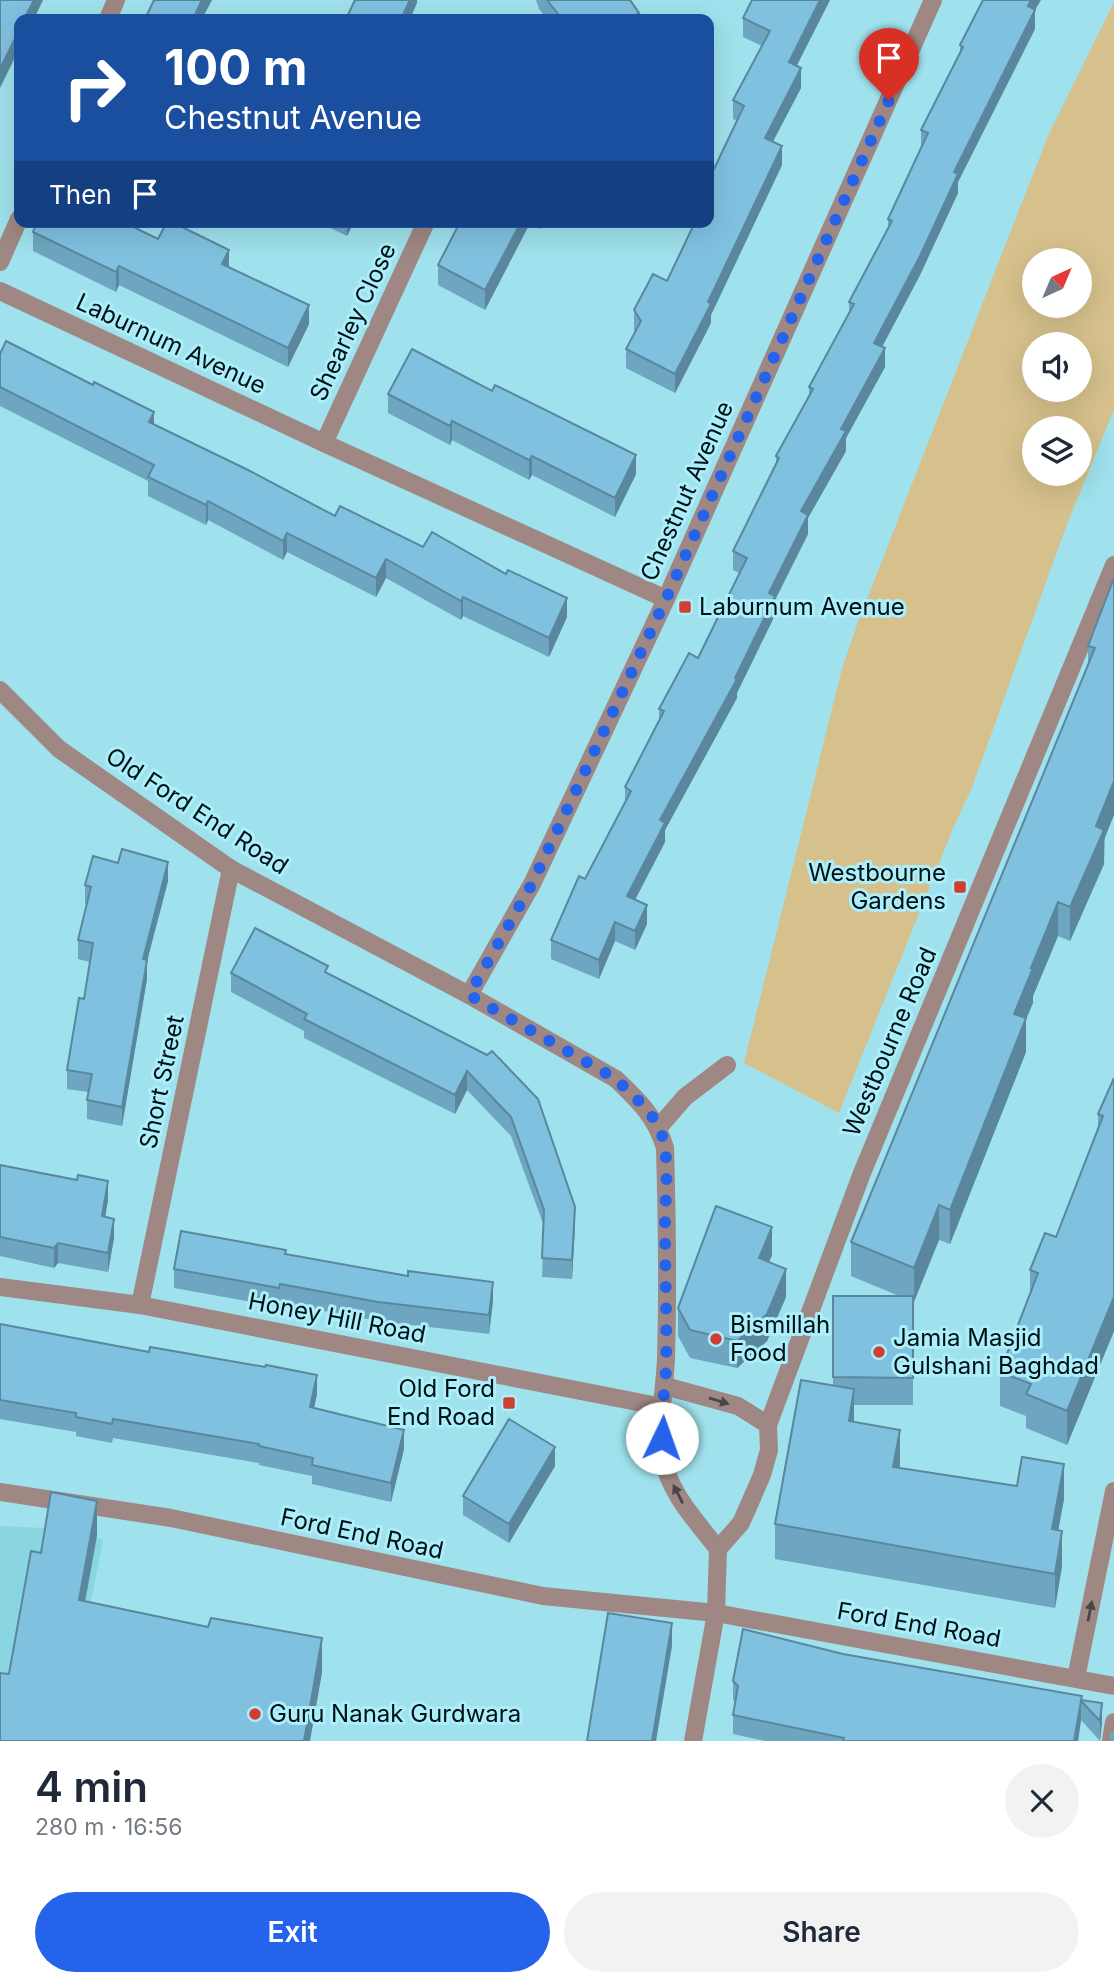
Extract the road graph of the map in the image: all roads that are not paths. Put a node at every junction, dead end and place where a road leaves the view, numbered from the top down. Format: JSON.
{"nodes":[{"id":1,"x":933,"y":0,"type":"edge"},
{"id":2,"x":15,"y":228,"type":"edge"},
{"id":3,"x":423,"y":228,"type":"edge"},
{"id":4,"x":0,"y":262,"type":"edge"},
{"id":5,"x":0,"y":291,"type":"edge"},
{"id":6,"x":324,"y":443,"type":"junction"},
{"id":7,"x":1112,"y":574,"type":"edge"},
{"id":8,"x":666,"y":599,"type":"junction"},
{"id":9,"x":0,"y":690,"type":"edge"},
{"id":10,"x":231,"y":869,"type":"junction"},
{"id":11,"x":469,"y":995,"type":"junction"},
{"id":12,"x":727,"y":1065,"type":"dead end"},
{"id":13,"x":659,"y":1127,"type":"junction"},
{"id":14,"x":0,"y":1287,"type":"edge"},
{"id":15,"x":140,"y":1305,"type":"junction"},
{"id":16,"x":665,"y":1386,"type":"junction"},
{"id":17,"x":663,"y":1407,"type":"junction"},
{"id":18,"x":768,"y":1425,"type":"junction"},
{"id":19,"x":1114,"y":1491,"type":"edge"},
{"id":20,"x":0,"y":1492,"type":"edge"},
{"id":21,"x":718,"y":1549,"type":"junction"},
{"id":22,"x":716,"y":1612,"type":"junction"},
{"id":23,"x":1076,"y":1678,"type":"junction"},
{"id":24,"x":1114,"y":1686,"type":"edge"},
{"id":25,"x":1114,"y":1722,"type":"edge"},
{"id":26,"x":693,"y":1741,"type":"edge"},
{"id":27,"x":1111,"y":1741,"type":"edge"}],
"edges":[{"from":1,"to":8,"type":"street","name":"Chestnut Avenue"},
{"from":2,"to":4,"type":"street"},
{"from":3,"to":6,"type":"street","name":"Shearley Close"},
{"from":5,"to":6,"type":"street","name":"Laburnum Avenue"},
{"from":6,"to":8,"type":"street","name":"Laburnum Avenue"},
{"from":7,"to":18,"type":"street","name":"Westbourne Road"},
{"from":8,"to":11,"type":"street","name":"Chestnut Avenue"},
{"from":9,"to":10,"type":"street","name":"Old Ford End Road"},
{"from":10,"to":11,"type":"street","name":"Old Ford End Road"},
{"from":10,"to":15,"type":"street","name":"Short Street"},
{"from":11,"to":13,"type":"street","name":"Old Ford End Road"},
{"from":12,"to":13,"type":"street"},
{"from":13,"to":16,"type":"street","name":"Old Ford End Road"},
{"from":14,"to":15,"type":"street","name":"Honey Hill Road"},
{"from":15,"to":17,"type":"street","name":"Honey Hill Road"},
{"from":16,"to":17,"type":"street","name":"Old Ford End Road"},
{"from":16,"to":18,"type":"street","one_way":true},
{"from":21,"to":17,"type":"street","name":"Old Ford End Road","one_way":true},
{"from":18,"to":21,"type":"street"},
{"from":23,"to":19,"type":"street","one_way":true},
{"from":20,"to":22,"type":"street","name":"Ford End Road"},
{"from":21,"to":22,"type":"street"},
{"from":22,"to":23,"type":"street","name":"Ford End Road"},
{"from":22,"to":26,"type":"street"},
{"from":23,"to":24,"type":"street","name":"Ford End Road"},
{"from":25,"to":27,"type":"street"}]}
